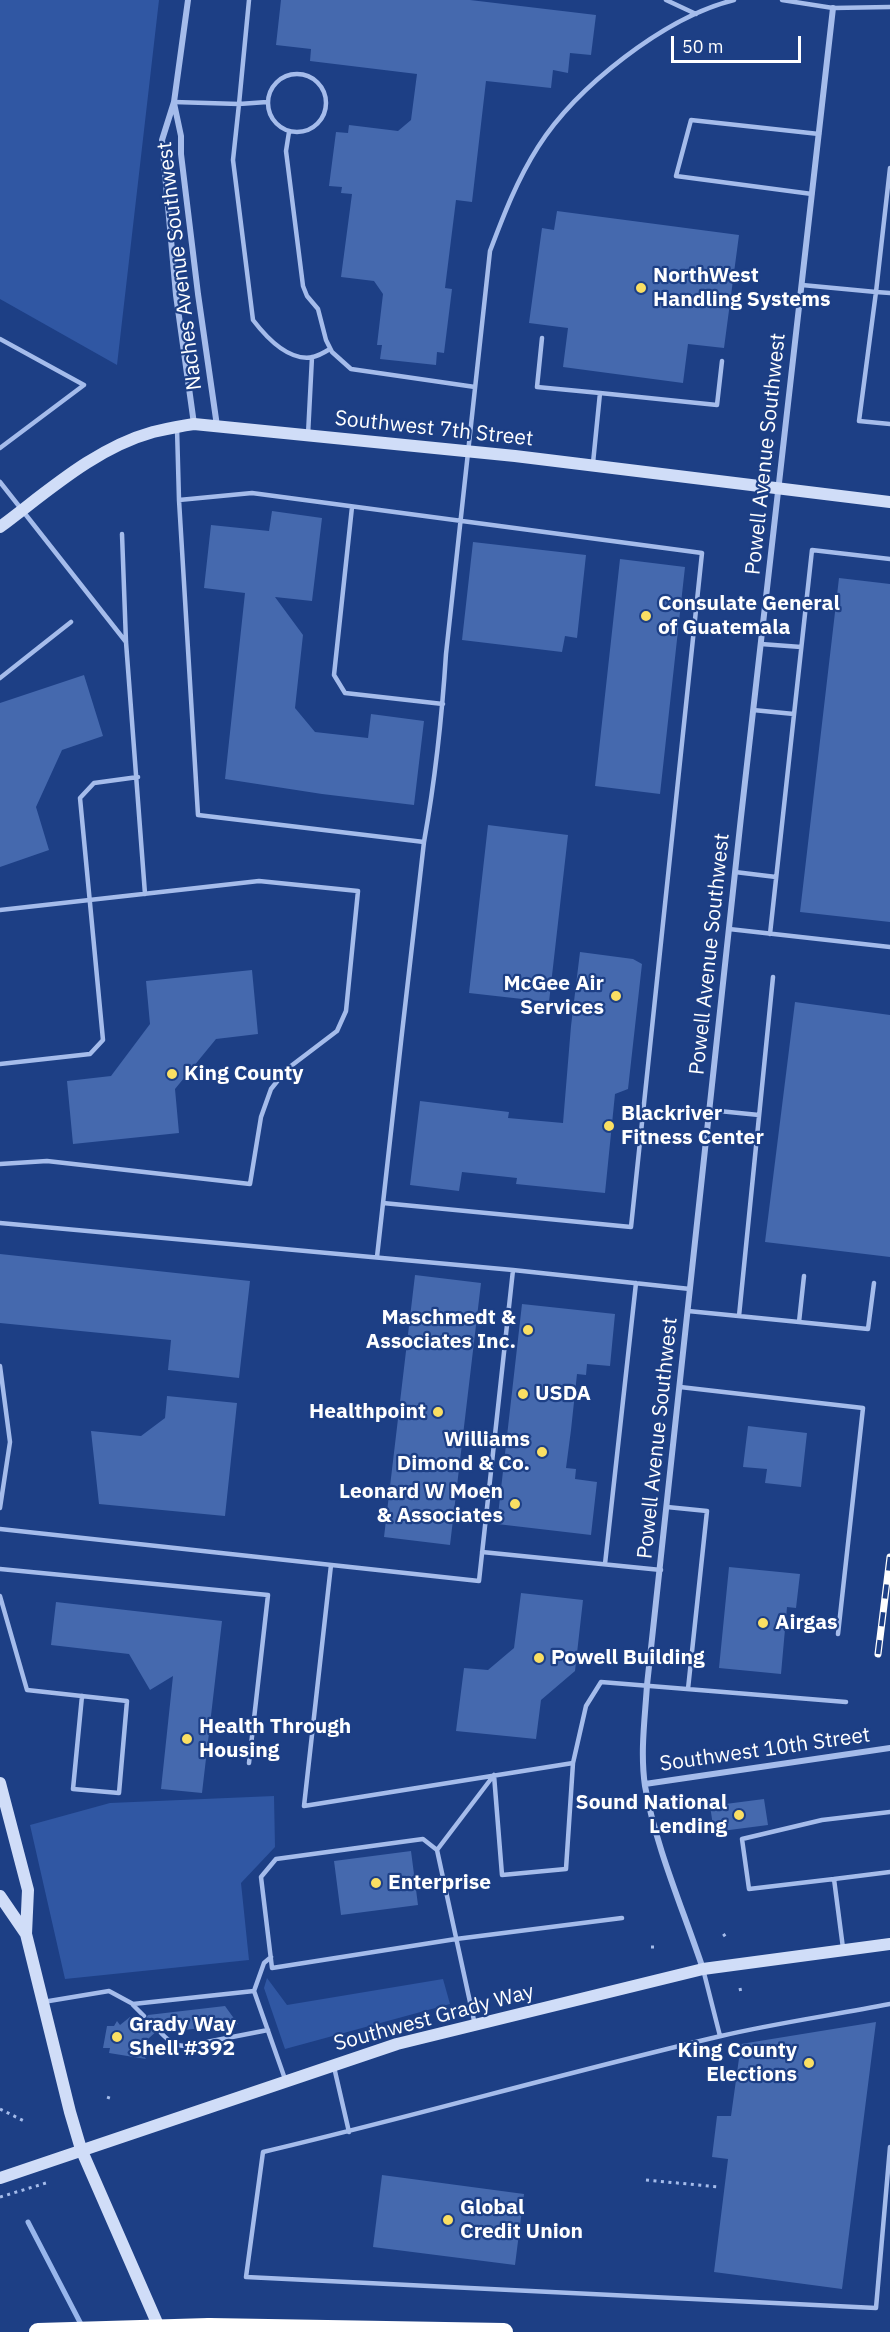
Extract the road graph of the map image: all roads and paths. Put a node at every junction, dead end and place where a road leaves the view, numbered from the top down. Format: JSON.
{"nodes":[{"id":1,"x":188,"y":0,"type":"edge"},
{"id":2,"x":249,"y":0,"type":"edge"},
{"id":3,"x":666,"y":0,"type":"edge"},
{"id":4,"x":734,"y":0,"type":"edge"},
{"id":5,"x":782,"y":0,"type":"edge"},
{"id":6,"x":834,"y":0,"type":"edge"},
{"id":7,"x":890,"y":7,"type":"edge"},
{"id":8,"x":833,"y":8,"type":"junction"},
{"id":9,"x":696,"y":14,"type":"junction"},
{"id":10,"x":174,"y":102,"type":"junction"},
{"id":11,"x":267,"y":102,"type":"junction"},
{"id":12,"x":239,"y":104,"type":"junction"},
{"id":13,"x":289,"y":132,"type":"junction"},
{"id":14,"x":819,"y":134,"type":"junction"},
{"id":15,"x":890,"y":168,"type":"edge"},
{"id":16,"x":812,"y":194,"type":"junction"},
{"id":17,"x":802,"y":285,"type":"junction"},
{"id":18,"x":876,"y":292,"type":"junction"},
{"id":19,"x":890,"y":293,"type":"edge"},
{"id":20,"x":542,"y":338,"type":"dead end"},
{"id":21,"x":0,"y":339,"type":"edge"},
{"id":22,"x":330,"y":349,"type":"junction"},
{"id":23,"x":312,"y":357,"type":"junction"},
{"id":24,"x":722,"y":361,"type":"dead end"},
{"id":25,"x":475,"y":387,"type":"junction"},
{"id":26,"x":600,"y":393,"type":"junction"},
{"id":27,"x":194,"y":424,"type":"junction"},
{"id":28,"x":890,"y":424,"type":"edge"},
{"id":29,"x":217,"y":426,"type":"junction"},
{"id":30,"x":177,"y":427,"type":"junction"},
{"id":31,"x":308,"y":435,"type":"junction"},
{"id":32,"x":0,"y":448,"type":"edge"},
{"id":33,"x":468,"y":451,"type":"junction"},
{"id":34,"x":593,"y":466,"type":"junction"},
{"id":35,"x":0,"y":482,"type":"edge"},
{"id":36,"x":778,"y":489,"type":"junction"},
{"id":37,"x":178,"y":500,"type":"junction"},
{"id":38,"x":890,"y":502,"type":"edge"},
{"id":39,"x":352,"y":507,"type":"junction"},
{"id":40,"x":21,"y":511,"type":"junction"},
{"id":41,"x":460,"y":521,"type":"junction"},
{"id":42,"x":0,"y":527,"type":"edge"},
{"id":43,"x":122,"y":534,"type":"dead end"},
{"id":44,"x":890,"y":559,"type":"edge"},
{"id":45,"x":71,"y":622,"type":"dead end"},
{"id":46,"x":126,"y":642,"type":"junction"},
{"id":47,"x":761,"y":644,"type":"junction"},
{"id":48,"x":801,"y":647,"type":"junction"},
{"id":49,"x":0,"y":678,"type":"edge"},
{"id":50,"x":443,"y":704,"type":"junction"},
{"id":51,"x":753,"y":710,"type":"junction"},
{"id":52,"x":794,"y":714,"type":"junction"},
{"id":53,"x":138,"y":777,"type":"junction"},
{"id":54,"x":424,"y":842,"type":"junction"},
{"id":55,"x":735,"y":872,"type":"junction"},
{"id":56,"x":776,"y":877,"type":"junction"},
{"id":57,"x":145,"y":894,"type":"junction"},
{"id":58,"x":90,"y":900,"type":"junction"},
{"id":59,"x":0,"y":910,"type":"edge"},
{"id":60,"x":729,"y":929,"type":"junction"},
{"id":61,"x":770,"y":934,"type":"junction"},
{"id":62,"x":890,"y":947,"type":"edge"},
{"id":63,"x":772,"y":977,"type":"dead end"},
{"id":64,"x":0,"y":1064,"type":"edge"},
{"id":65,"x":709,"y":1110,"type":"junction"},
{"id":66,"x":759,"y":1115,"type":"junction"},
{"id":67,"x":0,"y":1164,"type":"edge"},
{"id":68,"x":383,"y":1203,"type":"junction"},
{"id":69,"x":0,"y":1223,"type":"edge"},
{"id":70,"x":378,"y":1257,"type":"junction"},
{"id":71,"x":513,"y":1270,"type":"junction"},
{"id":72,"x":804,"y":1276,"type":"dead end"},
{"id":73,"x":636,"y":1283,"type":"junction"},
{"id":74,"x":874,"y":1283,"type":"dead end"},
{"id":75,"x":690,"y":1289,"type":"junction"},
{"id":76,"x":688,"y":1311,"type":"junction"},
{"id":77,"x":739,"y":1316,"type":"junction"},
{"id":78,"x":799,"y":1322,"type":"junction"},
{"id":79,"x":0,"y":1366,"type":"edge"},
{"id":80,"x":680,"y":1388,"type":"junction"},
{"id":81,"x":0,"y":1508,"type":"edge"},
{"id":82,"x":667,"y":1508,"type":"junction"},
{"id":83,"x":0,"y":1529,"type":"edge"},
{"id":84,"x":482,"y":1552,"type":"junction"},
{"id":85,"x":605,"y":1564,"type":"junction"},
{"id":86,"x":332,"y":1565,"type":"junction"},
{"id":87,"x":0,"y":1569,"type":"edge"},
{"id":88,"x":661,"y":1570,"type":"junction"},
{"id":89,"x":0,"y":1596,"type":"edge"},
{"id":90,"x":838,"y":1634,"type":"dead end"},
{"id":91,"x":647,"y":1685,"type":"junction"},
{"id":92,"x":688,"y":1689,"type":"junction"},
{"id":93,"x":82,"y":1696,"type":"junction"},
{"id":94,"x":846,"y":1702,"type":"dead end"},
{"id":95,"x":890,"y":1748,"type":"edge"},
{"id":96,"x":573,"y":1762,"type":"junction"},
{"id":97,"x":249,"y":1763,"type":"dead end"},
{"id":98,"x":494,"y":1775,"type":"junction"},
{"id":99,"x":0,"y":1783,"type":"edge"},
{"id":100,"x":645,"y":1784,"type":"junction"},
{"id":101,"x":890,"y":1812,"type":"edge"},
{"id":102,"x":436,"y":1850,"type":"junction"},
{"id":103,"x":890,"y":1872,"type":"edge"},
{"id":104,"x":834,"y":1879,"type":"junction"},
{"id":105,"x":0,"y":1896,"type":"edge"},
{"id":106,"x":622,"y":1918,"type":"dead end"},
{"id":107,"x":26,"y":1934,"type":"junction"},
{"id":108,"x":456,"y":1939,"type":"junction"},
{"id":109,"x":890,"y":1944,"type":"edge"},
{"id":110,"x":843,"y":1951,"type":"junction"},
{"id":111,"x":271,"y":1957,"type":"junction"},
{"id":112,"x":703,"y":1969,"type":"junction"},
{"id":113,"x":740,"y":1988,"type":"dead end"},
{"id":114,"x":254,"y":1991,"type":"junction"},
{"id":115,"x":741,"y":1993,"type":"dead end"},
{"id":116,"x":42,"y":2002,"type":"junction"},
{"id":117,"x":133,"y":2004,"type":"junction"},
{"id":118,"x":890,"y":2004,"type":"edge"},
{"id":119,"x":144,"y":2016,"type":"dead end"},
{"id":120,"x":476,"y":2025,"type":"junction"},
{"id":121,"x":268,"y":2030,"type":"junction"},
{"id":122,"x":161,"y":2032,"type":"dead end"},
{"id":123,"x":720,"y":2036,"type":"junction"},
{"id":124,"x":334,"y":2065,"type":"junction"},
{"id":125,"x":285,"y":2082,"type":"junction"},
{"id":126,"x":0,"y":2109,"type":"edge"},
{"id":127,"x":27,"y":2123,"type":"dead end"},
{"id":128,"x":349,"y":2132,"type":"junction"},
{"id":129,"x":890,"y":2146,"type":"edge"},
{"id":130,"x":81,"y":2149,"type":"junction"},
{"id":131,"x":0,"y":2178,"type":"edge"},
{"id":132,"x":646,"y":2180,"type":"dead end"},
{"id":133,"x":44,"y":2184,"type":"dead end"},
{"id":134,"x":719,"y":2187,"type":"dead end"},
{"id":135,"x":0,"y":2197,"type":"edge"},
{"id":136,"x":38,"y":2332,"type":"edge"},
{"id":137,"x":161,"y":2332,"type":"edge"},
{"id":138,"x":504,"y":2332,"type":"edge"}],
"edges":[{"from":1,"to":10,"type":"street","name":"Naches Avenue Southwest"},
{"from":2,"to":12,"type":"lane"},
{"from":3,"to":9,"type":"lane"},
{"from":4,"to":9,"type":"lane"},
{"from":5,"to":8,"type":"lane"},
{"from":6,"to":8,"type":"lane"},
{"from":7,"to":8,"type":"lane"},
{"from":8,"to":14,"type":"street","name":"Powell Avenue Southwest"},
{"from":9,"to":25,"type":"lane"},
{"from":10,"to":12,"type":"lane"},
{"from":10,"to":27,"type":"street","name":"Naches Avenue Southwest"},
{"from":10,"to":29,"type":"street","name":"Naches Avenue Southwest"},
{"from":11,"to":12,"type":"lane"},
{"from":11,"to":13,"type":"lane"},
{"from":11,"to":13,"type":"lane"},
{"from":12,"to":23,"type":"lane"},
{"from":13,"to":22,"type":"lane"},
{"from":14,"to":16,"type":"street","name":"Powell Avenue Southwest"},
{"from":14,"to":16,"type":"lane"},
{"from":15,"to":18,"type":"lane"},
{"from":16,"to":17,"type":"street","name":"Powell Avenue Southwest"},
{"from":17,"to":18,"type":"lane"},
{"from":17,"to":36,"type":"street","name":"Powell Avenue Southwest"},
{"from":18,"to":19,"type":"lane"},
{"from":18,"to":28,"type":"lane"},
{"from":20,"to":26,"type":"lane"},
{"from":21,"to":32,"type":"lane"},
{"from":22,"to":23,"type":"lane"},
{"from":22,"to":25,"type":"lane"},
{"from":23,"to":31,"type":"lane"},
{"from":24,"to":26,"type":"lane"},
{"from":25,"to":33,"type":"lane"},
{"from":26,"to":34,"type":"lane"},
{"from":27,"to":29,"type":"street","name":"Southwest 7th Street"},
{"from":27,"to":30,"type":"street","name":"Southwest 7th Street"},
{"from":29,"to":31,"type":"street","name":"Southwest 7th Street"},
{"from":30,"to":37,"type":"lane"},
{"from":30,"to":40,"type":"street","name":"Southwest 7th Street"},
{"from":31,"to":33,"type":"street","name":"Southwest 7th Street"},
{"from":33,"to":34,"type":"street","name":"Southwest 7th Street"},
{"from":33,"to":41,"type":"lane"},
{"from":34,"to":36,"type":"street","name":"Southwest 7th Street"},
{"from":35,"to":40,"type":"lane"},
{"from":36,"to":38,"type":"street","name":"Southwest 7th Street"},
{"from":36,"to":47,"type":"street","name":"Powell Avenue Southwest"},
{"from":37,"to":39,"type":"lane"},
{"from":37,"to":54,"type":"lane"},
{"from":39,"to":41,"type":"lane"},
{"from":39,"to":50,"type":"lane"},
{"from":40,"to":42,"type":"street","name":"Southwest 7th Street"},
{"from":40,"to":46,"type":"lane"},
{"from":41,"to":50,"type":"lane"},
{"from":41,"to":68,"type":"lane"},
{"from":43,"to":46,"type":"lane"},
{"from":44,"to":48,"type":"lane"},
{"from":45,"to":49,"type":"lane"},
{"from":46,"to":53,"type":"lane"},
{"from":47,"to":48,"type":"lane"},
{"from":47,"to":51,"type":"street","name":"Powell Avenue Southwest"},
{"from":48,"to":52,"type":"lane"},
{"from":50,"to":54,"type":"lane"},
{"from":51,"to":52,"type":"lane"},
{"from":51,"to":55,"type":"street","name":"Powell Avenue Southwest"},
{"from":52,"to":56,"type":"lane"},
{"from":53,"to":57,"type":"lane"},
{"from":53,"to":58,"type":"lane"},
{"from":54,"to":68,"type":"lane"},
{"from":55,"to":56,"type":"lane"},
{"from":55,"to":60,"type":"street","name":"Powell Avenue Southwest"},
{"from":56,"to":61,"type":"lane"},
{"from":57,"to":58,"type":"lane"},
{"from":57,"to":67,"type":"lane"},
{"from":58,"to":59,"type":"lane"},
{"from":58,"to":64,"type":"lane"},
{"from":60,"to":61,"type":"lane"},
{"from":60,"to":65,"type":"street","name":"Powell Avenue Southwest"},
{"from":61,"to":62,"type":"lane"},
{"from":63,"to":66,"type":"lane"},
{"from":65,"to":66,"type":"lane"},
{"from":65,"to":75,"type":"street","name":"Powell Avenue Southwest"},
{"from":66,"to":77,"type":"lane"},
{"from":68,"to":70,"type":"lane"},
{"from":69,"to":70,"type":"lane"},
{"from":70,"to":71,"type":"lane"},
{"from":71,"to":73,"type":"lane"},
{"from":71,"to":84,"type":"lane"},
{"from":72,"to":78,"type":"lane"},
{"from":73,"to":75,"type":"lane"},
{"from":73,"to":85,"type":"lane"},
{"from":74,"to":78,"type":"lane"},
{"from":75,"to":76,"type":"street","name":"Powell Avenue Southwest"},
{"from":76,"to":77,"type":"lane"},
{"from":76,"to":80,"type":"street","name":"Powell Avenue Southwest"},
{"from":77,"to":78,"type":"lane"},
{"from":79,"to":81,"type":"lane"},
{"from":80,"to":82,"type":"street","name":"Powell Avenue Southwest"},
{"from":80,"to":90,"type":"lane"},
{"from":82,"to":88,"type":"street","name":"Powell Avenue Southwest"},
{"from":82,"to":92,"type":"lane"},
{"from":83,"to":86,"type":"lane"},
{"from":84,"to":85,"type":"lane"},
{"from":84,"to":86,"type":"lane"},
{"from":85,"to":88,"type":"lane"},
{"from":86,"to":98,"type":"lane"},
{"from":87,"to":97,"type":"lane"},
{"from":88,"to":91,"type":"street","name":"Powell Avenue Southwest"},
{"from":89,"to":93,"type":"lane"},
{"from":91,"to":92,"type":"lane"},
{"from":91,"to":96,"type":"lane"},
{"from":91,"to":100,"type":"street","name":"Powell Avenue Southwest"},
{"from":92,"to":94,"type":"lane"},
{"from":93,"to":93,"type":"lane"},
{"from":95,"to":100,"type":"street","name":"Southwest 10th Street"},
{"from":96,"to":98,"type":"lane"},
{"from":96,"to":98,"type":"lane"},
{"from":98,"to":102,"type":"lane"},
{"from":99,"to":107,"type":"street"},
{"from":100,"to":112,"type":"street","name":"Powell Avenue Southwest"},
{"from":101,"to":104,"type":"lane"},
{"from":102,"to":108,"type":"lane"},
{"from":102,"to":111,"type":"lane"},
{"from":103,"to":104,"type":"lane"},
{"from":104,"to":110,"type":"lane"},
{"from":105,"to":107,"type":"street"},
{"from":106,"to":108,"type":"lane"},
{"from":107,"to":116,"type":"street"},
{"from":108,"to":111,"type":"lane"},
{"from":108,"to":120,"type":"lane"},
{"from":109,"to":110,"type":"street","name":"Southwest Grady Way"},
{"from":110,"to":112,"type":"street","name":"Southwest Grady Way"},
{"from":111,"to":114,"type":"lane"},
{"from":112,"to":120,"type":"street","name":"Southwest Grady Way"},
{"from":112,"to":123,"type":"lane"},
{"from":113,"to":115,"type":"path"},
{"from":114,"to":117,"type":"lane"},
{"from":114,"to":121,"type":"lane"},
{"from":116,"to":117,"type":"lane"},
{"from":116,"to":130,"type":"street"},
{"from":117,"to":119,"type":"lane"},
{"from":118,"to":123,"type":"lane"},
{"from":120,"to":124,"type":"street","name":"Southwest Grady Way"},
{"from":121,"to":122,"type":"lane"},
{"from":121,"to":125,"type":"lane"},
{"from":123,"to":128,"type":"lane"},
{"from":124,"to":125,"type":"street","name":"Southwest Grady Way"},
{"from":124,"to":128,"type":"lane"},
{"from":125,"to":130,"type":"street","name":"Southwest Grady Way"},
{"from":126,"to":127,"type":"path"},
{"from":128,"to":129,"type":"lane"},
{"from":130,"to":131,"type":"street","name":"Southwest Grady Way"},
{"from":130,"to":137,"type":"street"},
{"from":132,"to":134,"type":"path"},
{"from":133,"to":135,"type":"path"},
{"from":136,"to":138,"type":"highway","bridge":true}]}
